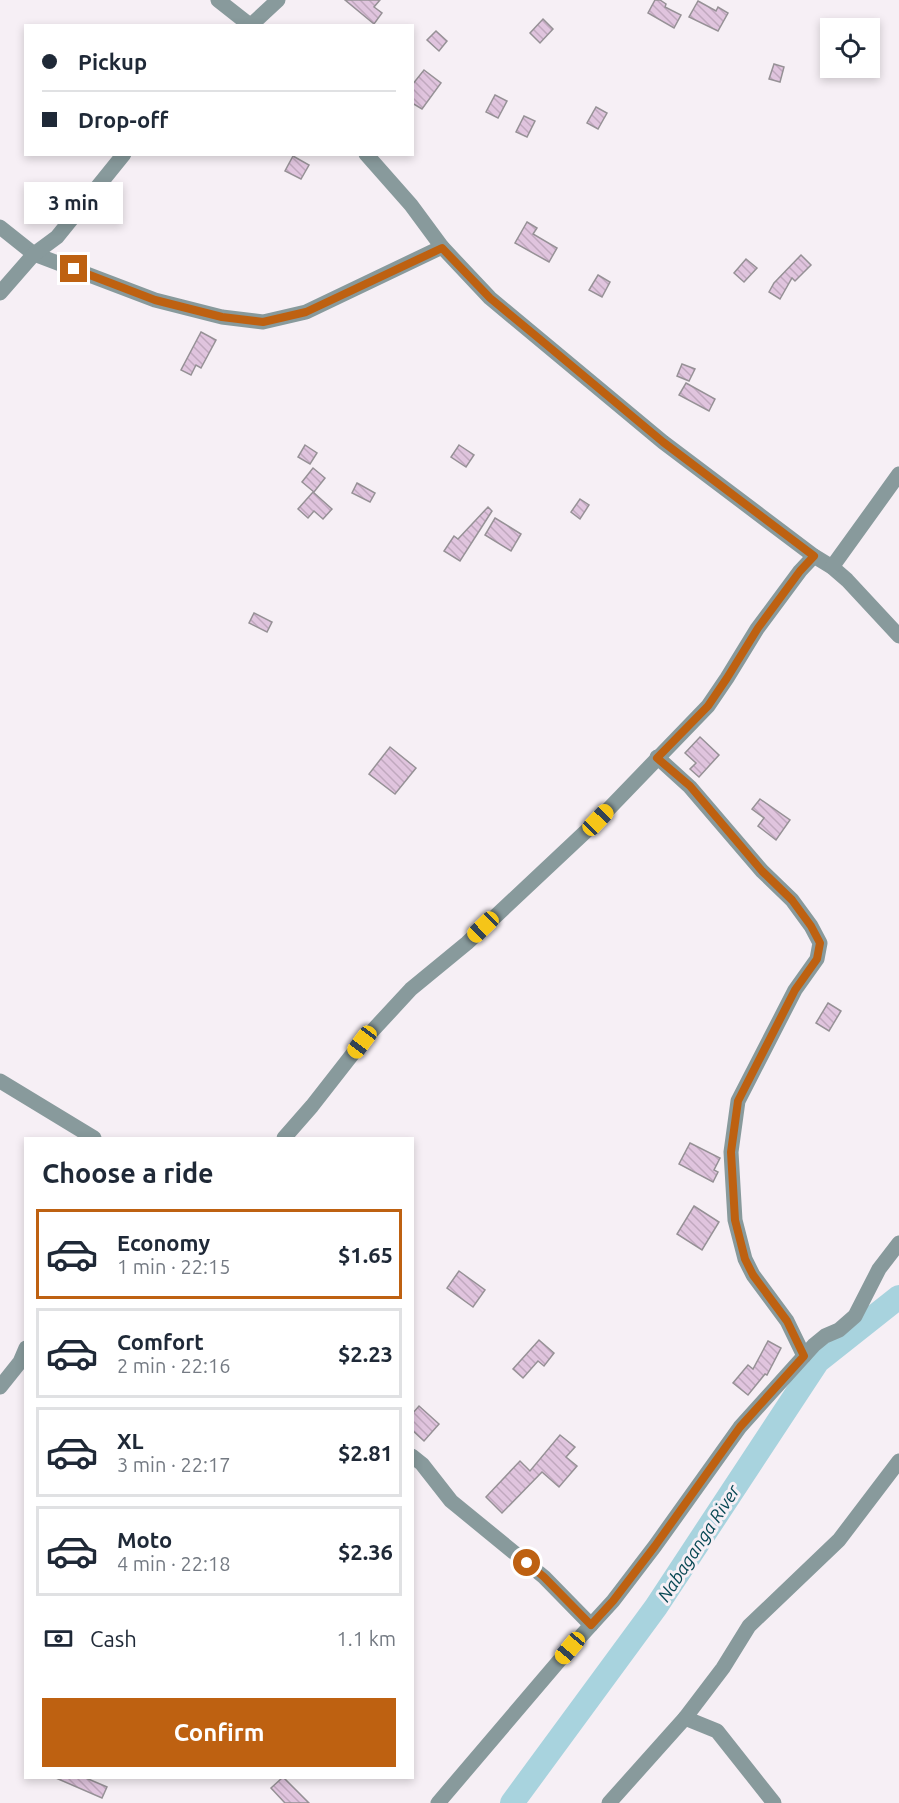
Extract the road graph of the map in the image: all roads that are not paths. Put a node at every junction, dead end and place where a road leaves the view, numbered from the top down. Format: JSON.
{"nodes":[{"id":1,"x":218,"y":0,"type":"edge"},
{"id":2,"x":278,"y":0,"type":"edge"},
{"id":3,"x":249,"y":24,"type":"edge"},
{"id":4,"x":251,"y":24,"type":"edge"},
{"id":5,"x":122,"y":156,"type":"edge"},
{"id":6,"x":368,"y":156,"type":"edge"},
{"id":7,"x":0,"y":227,"type":"edge"},
{"id":8,"x":442,"y":248,"type":"junction"},
{"id":9,"x":34,"y":254,"type":"junction"},
{"id":10,"x":0,"y":293,"type":"edge"},
{"id":11,"x":899,"y":474,"type":"edge"},
{"id":12,"x":814,"y":556,"type":"junction"},
{"id":13,"x":832,"y":567,"type":"junction"},
{"id":14,"x":899,"y":636,"type":"edge"},
{"id":15,"x":657,"y":758,"type":"junction"},
{"id":16,"x":0,"y":1081,"type":"edge"},
{"id":17,"x":92,"y":1137,"type":"edge"},
{"id":18,"x":285,"y":1137,"type":"edge"},
{"id":19,"x":899,"y":1243,"type":"edge"},
{"id":20,"x":24,"y":1352,"type":"edge"},
{"id":21,"x":804,"y":1356,"type":"junction"},
{"id":22,"x":0,"y":1387,"type":"edge"},
{"id":23,"x":414,"y":1458,"type":"edge"},
{"id":24,"x":899,"y":1461,"type":"edge"},
{"id":25,"x":591,"y":1625,"type":"junction"},
{"id":26,"x":685,"y":1718,"type":"junction"},
{"id":27,"x":438,"y":1803,"type":"edge"},
{"id":28,"x":609,"y":1803,"type":"edge"},
{"id":29,"x":774,"y":1803,"type":"edge"}],
"edges":[{"from":1,"to":3,"type":"street"},
{"from":2,"to":4,"type":"street"},
{"from":5,"to":9,"type":"street"},
{"from":6,"to":8,"type":"street"},
{"from":7,"to":9,"type":"street"},
{"from":8,"to":9,"type":"street"},
{"from":8,"to":12,"type":"street"},
{"from":9,"to":10,"type":"street"},
{"from":11,"to":13,"type":"street"},
{"from":12,"to":13,"type":"street"},
{"from":12,"to":15,"type":"street"},
{"from":13,"to":14,"type":"street"},
{"from":15,"to":18,"type":"street"},
{"from":15,"to":21,"type":"street"},
{"from":16,"to":17,"type":"street"},
{"from":19,"to":21,"type":"street"},
{"from":20,"to":22,"type":"street"},
{"from":21,"to":25,"type":"street"},
{"from":23,"to":25,"type":"street"},
{"from":24,"to":26,"type":"street"},
{"from":25,"to":27,"type":"street"},
{"from":26,"to":28,"type":"street"},
{"from":26,"to":29,"type":"street"}]}
